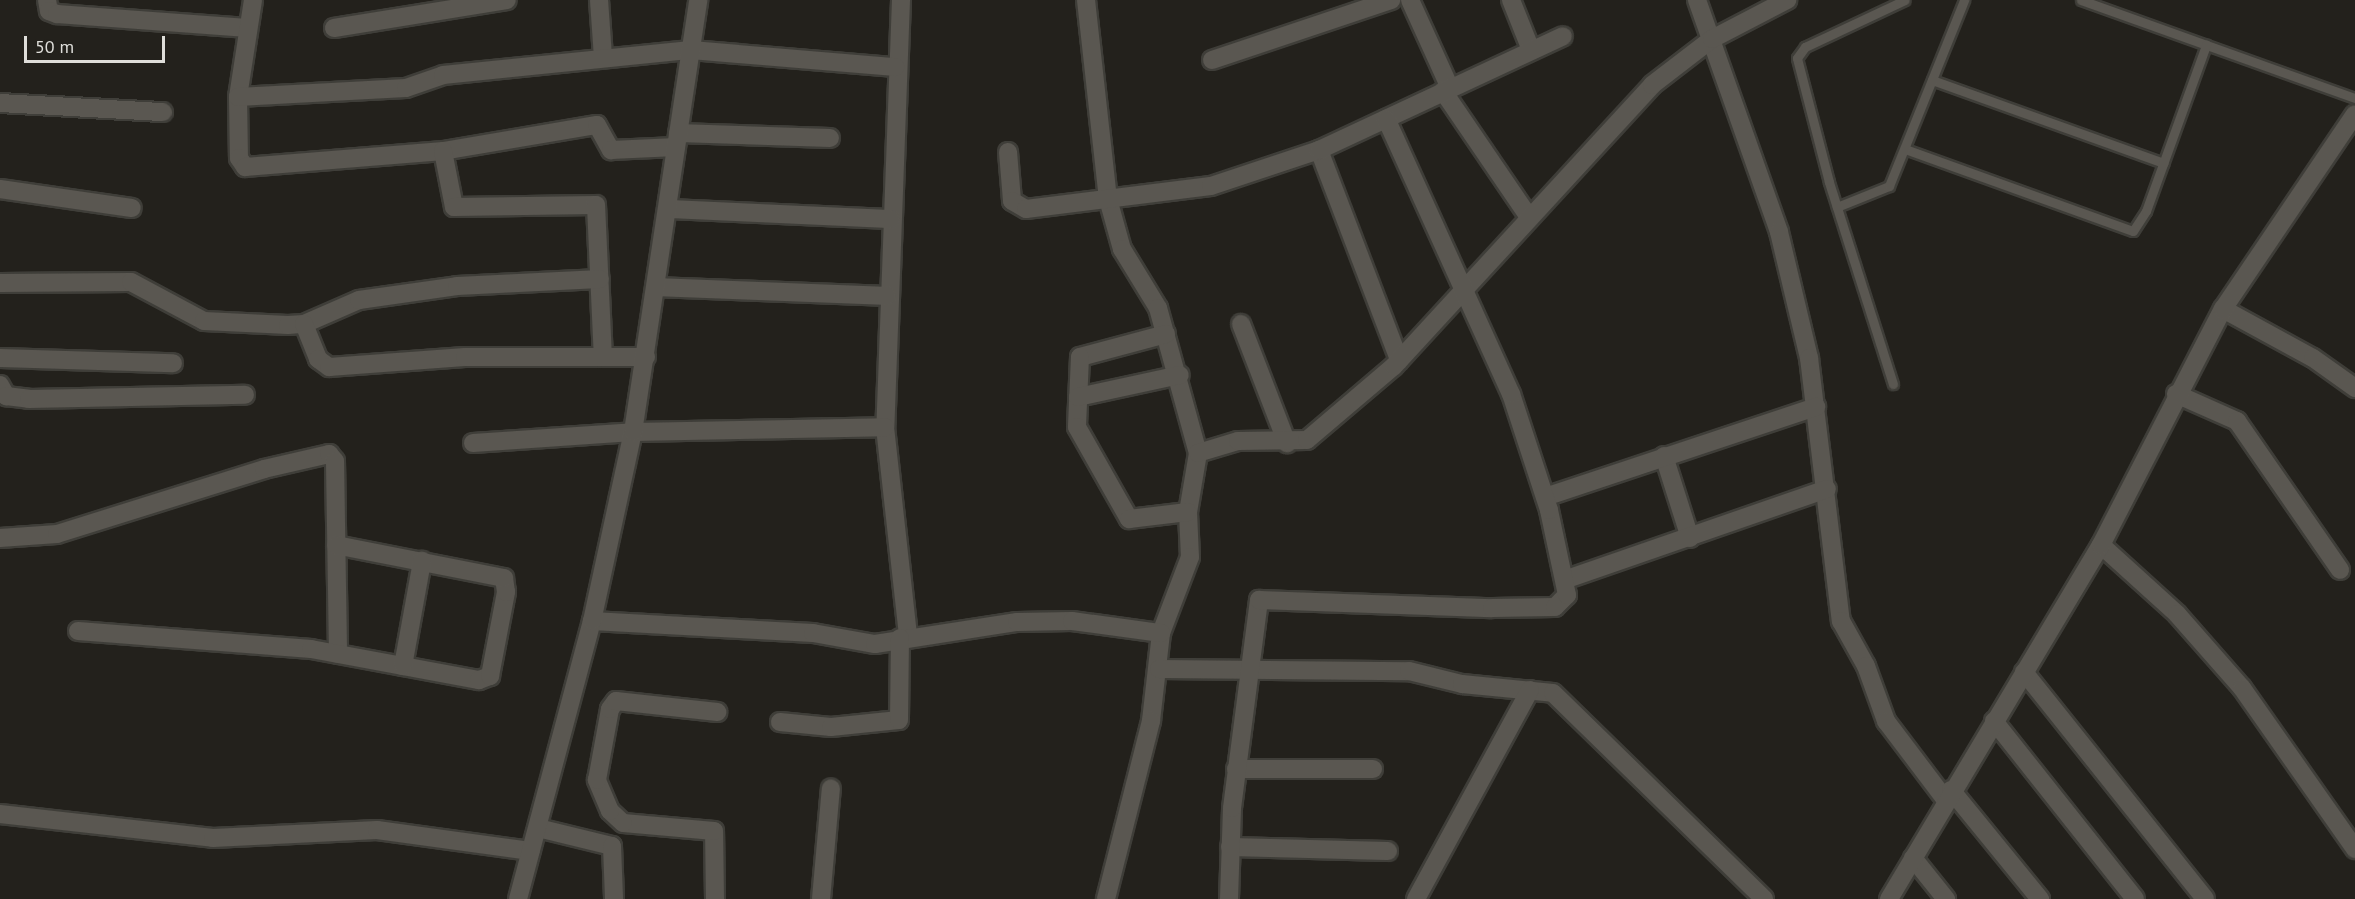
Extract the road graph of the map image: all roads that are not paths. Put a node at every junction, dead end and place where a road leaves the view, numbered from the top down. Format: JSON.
{"nodes":[{"id":1,"x":47,"y":0,"type":"edge"},
{"id":2,"x":253,"y":0,"type":"edge"},
{"id":3,"x":507,"y":0,"type":"edge"},
{"id":4,"x":599,"y":0,"type":"edge"},
{"id":5,"x":698,"y":0,"type":"edge"},
{"id":6,"x":901,"y":0,"type":"edge"},
{"id":7,"x":1086,"y":0,"type":"edge"},
{"id":8,"x":1391,"y":0,"type":"edge"},
{"id":9,"x":1410,"y":0,"type":"edge"},
{"id":10,"x":1511,"y":0,"type":"edge"},
{"id":11,"x":1697,"y":0,"type":"edge"},
{"id":12,"x":1787,"y":0,"type":"edge"},
{"id":13,"x":1905,"y":0,"type":"edge"},
{"id":14,"x":1964,"y":0,"type":"edge"},
{"id":15,"x":2081,"y":0,"type":"edge"},
{"id":16,"x":247,"y":28,"type":"junction"},
{"id":17,"x":334,"y":28,"type":"dead end"},
{"id":18,"x":1563,"y":36,"type":"dead end"},
{"id":19,"x":1712,"y":39,"type":"junction"},
{"id":20,"x":2206,"y":45,"type":"junction"},
{"id":21,"x":691,"y":50,"type":"junction"},
{"id":22,"x":1531,"y":50,"type":"junction"},
{"id":23,"x":603,"y":57,"type":"junction"},
{"id":24,"x":1212,"y":60,"type":"dead end"},
{"id":25,"x":895,"y":67,"type":"junction"},
{"id":26,"x":1932,"y":80,"type":"junction"},
{"id":27,"x":1447,"y":89,"type":"junction"},
{"id":28,"x":238,"y":97,"type":"junction"},
{"id":29,"x":2355,"y":98,"type":"edge"},
{"id":30,"x":0,"y":103,"type":"edge"},
{"id":31,"x":162,"y":112,"type":"dead end"},
{"id":32,"x":2355,"y":114,"type":"edge"},
{"id":33,"x":1386,"y":119,"type":"junction"},
{"id":34,"x":830,"y":138,"type":"dead end"},
{"id":35,"x":677,"y":140,"type":"junction"},
{"id":36,"x":1905,"y":149,"type":"junction"},
{"id":37,"x":1319,"y":150,"type":"junction"},
{"id":38,"x":443,"y":151,"type":"junction"},
{"id":39,"x":1008,"y":152,"type":"dead end"},
{"id":40,"x":2164,"y":163,"type":"junction"},
{"id":41,"x":0,"y":189,"type":"edge"},
{"id":42,"x":1108,"y":199,"type":"junction"},
{"id":43,"x":132,"y":207,"type":"dead end"},
{"id":44,"x":1836,"y":207,"type":"junction"},
{"id":45,"x":668,"y":209,"type":"junction"},
{"id":46,"x":1529,"y":217,"type":"junction"},
{"id":47,"x":891,"y":219,"type":"junction"},
{"id":48,"x":600,"y":279,"type":"junction"},
{"id":49,"x":0,"y":283,"type":"edge"},
{"id":50,"x":657,"y":287,"type":"junction"},
{"id":51,"x":1467,"y":288,"type":"junction"},
{"id":52,"x":886,"y":296,"type":"junction"},
{"id":53,"x":2223,"y":309,"type":"junction"},
{"id":54,"x":304,"y":324,"type":"junction"},
{"id":55,"x":1240,"y":324,"type":"dead end"},
{"id":56,"x":1167,"y":334,"type":"junction"},
{"id":57,"x":603,"y":357,"type":"junction"},
{"id":58,"x":646,"y":357,"type":"junction"},
{"id":59,"x":0,"y":358,"type":"edge"},
{"id":60,"x":1399,"y":360,"type":"junction"},
{"id":61,"x":173,"y":363,"type":"dead end"},
{"id":62,"x":1180,"y":375,"type":"junction"},
{"id":63,"x":1893,"y":384,"type":"dead end"},
{"id":64,"x":0,"y":385,"type":"edge"},
{"id":65,"x":2355,"y":388,"type":"edge"},
{"id":66,"x":2176,"y":394,"type":"junction"},
{"id":67,"x":244,"y":395,"type":"dead end"},
{"id":68,"x":1078,"y":397,"type":"junction"},
{"id":69,"x":1816,"y":406,"type":"junction"},
{"id":70,"x":885,"y":428,"type":"junction"},
{"id":71,"x":633,"y":432,"type":"junction"},
{"id":72,"x":473,"y":443,"type":"dead end"},
{"id":73,"x":1287,"y":443,"type":"junction"},
{"id":74,"x":1198,"y":453,"type":"junction"},
{"id":75,"x":1664,"y":456,"type":"junction"},
{"id":76,"x":1827,"y":489,"type":"junction"},
{"id":77,"x":1545,"y":497,"type":"junction"},
{"id":78,"x":1188,"y":513,"type":"junction"},
{"id":79,"x":0,"y":538,"type":"edge"},
{"id":80,"x":1690,"y":538,"type":"junction"},
{"id":81,"x":336,"y":545,"type":"junction"},
{"id":82,"x":2101,"y":545,"type":"junction"},
{"id":83,"x":422,"y":561,"type":"junction"},
{"id":84,"x":2340,"y":570,"type":"dead end"},
{"id":85,"x":1567,"y":579,"type":"junction"},
{"id":86,"x":592,"y":621,"type":"junction"},
{"id":87,"x":78,"y":632,"type":"dead end"},
{"id":88,"x":1161,"y":633,"type":"junction"},
{"id":89,"x":904,"y":637,"type":"junction"},
{"id":90,"x":338,"y":654,"type":"junction"},
{"id":91,"x":403,"y":666,"type":"junction"},
{"id":92,"x":1159,"y":669,"type":"junction"},
{"id":93,"x":1247,"y":670,"type":"junction"},
{"id":94,"x":2024,"y":672,"type":"junction"},
{"id":95,"x":1530,"y":690,"type":"junction"},
{"id":96,"x":717,"y":712,"type":"dead end"},
{"id":97,"x":1995,"y":721,"type":"junction"},
{"id":98,"x":780,"y":722,"type":"dead end"},
{"id":99,"x":1236,"y":769,"type":"junction"},
{"id":100,"x":1373,"y":769,"type":"dead end"},
{"id":101,"x":831,"y":788,"type":"dead end"},
{"id":102,"x":1948,"y":795,"type":"junction"},
{"id":103,"x":0,"y":814,"type":"edge"},
{"id":104,"x":538,"y":828,"type":"junction"},
{"id":105,"x":1230,"y":848,"type":"junction"},
{"id":106,"x":2355,"y":849,"type":"edge"},
{"id":107,"x":1388,"y":850,"type":"dead end"},
{"id":108,"x":531,"y":851,"type":"junction"},
{"id":109,"x":1913,"y":858,"type":"junction"},
{"id":110,"x":1110,"y":898,"type":"edge"},
{"id":111,"x":518,"y":899,"type":"edge"},
{"id":112,"x":614,"y":899,"type":"edge"},
{"id":113,"x":716,"y":899,"type":"edge"},
{"id":114,"x":821,"y":899,"type":"edge"},
{"id":115,"x":1229,"y":899,"type":"edge"},
{"id":116,"x":1416,"y":899,"type":"edge"},
{"id":117,"x":1764,"y":899,"type":"edge"},
{"id":118,"x":1889,"y":899,"type":"edge"},
{"id":119,"x":1946,"y":899,"type":"edge"},
{"id":120,"x":2040,"y":899,"type":"edge"},
{"id":121,"x":2135,"y":899,"type":"edge"},
{"id":122,"x":2205,"y":899,"type":"edge"}],
"edges":[{"from":1,"to":16,"type":"street"},
{"from":2,"to":16,"type":"street"},
{"from":3,"to":17,"type":"street"},
{"from":4,"to":23,"type":"street"},
{"from":5,"to":21,"type":"street"},
{"from":6,"to":25,"type":"street"},
{"from":7,"to":42,"type":"street"},
{"from":8,"to":24,"type":"street"},
{"from":9,"to":27,"type":"street"},
{"from":10,"to":22,"type":"street"},
{"from":11,"to":19,"type":"street"},
{"from":12,"to":19,"type":"street"},
{"from":13,"to":44,"type":"lane"},
{"from":14,"to":26,"type":"lane"},
{"from":15,"to":20,"type":"lane"},
{"from":16,"to":28,"type":"street"},
{"from":18,"to":22,"type":"street"},
{"from":19,"to":46,"type":"street"},
{"from":19,"to":69,"type":"street"},
{"from":20,"to":29,"type":"lane"},
{"from":20,"to":40,"type":"lane"},
{"from":21,"to":23,"type":"street"},
{"from":21,"to":25,"type":"street"},
{"from":21,"to":35,"type":"street"},
{"from":22,"to":27,"type":"street"},
{"from":23,"to":28,"type":"street"},
{"from":25,"to":47,"type":"street"},
{"from":26,"to":36,"type":"lane"},
{"from":26,"to":40,"type":"lane"},
{"from":27,"to":33,"type":"street"},
{"from":27,"to":46,"type":"street"},
{"from":28,"to":38,"type":"street"},
{"from":30,"to":31,"type":"street"},
{"from":32,"to":53,"type":"street"},
{"from":33,"to":37,"type":"street"},
{"from":33,"to":51,"type":"street"},
{"from":34,"to":35,"type":"street"},
{"from":35,"to":38,"type":"street"},
{"from":35,"to":45,"type":"street"},
{"from":36,"to":40,"type":"lane"},
{"from":36,"to":44,"type":"lane"},
{"from":37,"to":42,"type":"street"},
{"from":37,"to":60,"type":"street"},
{"from":38,"to":48,"type":"street"},
{"from":39,"to":42,"type":"street"},
{"from":41,"to":43,"type":"street"},
{"from":42,"to":56,"type":"street"},
{"from":44,"to":63,"type":"lane"},
{"from":45,"to":47,"type":"street"},
{"from":45,"to":50,"type":"street"},
{"from":46,"to":51,"type":"street"},
{"from":47,"to":52,"type":"street"},
{"from":48,"to":54,"type":"street"},
{"from":48,"to":57,"type":"street"},
{"from":49,"to":54,"type":"street"},
{"from":50,"to":52,"type":"street"},
{"from":50,"to":58,"type":"street"},
{"from":51,"to":60,"type":"street"},
{"from":51,"to":77,"type":"street"},
{"from":52,"to":70,"type":"street"},
{"from":53,"to":65,"type":"street"},
{"from":53,"to":66,"type":"street"},
{"from":54,"to":57,"type":"street"},
{"from":55,"to":73,"type":"street"},
{"from":56,"to":62,"type":"street"},
{"from":56,"to":68,"type":"street"},
{"from":57,"to":58,"type":"street"},
{"from":58,"to":71,"type":"street"},
{"from":59,"to":61,"type":"street"},
{"from":60,"to":73,"type":"street"},
{"from":62,"to":68,"type":"street"},
{"from":62,"to":74,"type":"street"},
{"from":64,"to":67,"type":"street"},
{"from":66,"to":82,"type":"street"},
{"from":66,"to":84,"type":"street"},
{"from":68,"to":78,"type":"street"},
{"from":69,"to":75,"type":"street"},
{"from":69,"to":76,"type":"street"},
{"from":70,"to":71,"type":"street"},
{"from":70,"to":89,"type":"street"},
{"from":71,"to":72,"type":"street"},
{"from":71,"to":86,"type":"street"},
{"from":73,"to":74,"type":"street"},
{"from":74,"to":78,"type":"street"},
{"from":75,"to":77,"type":"street"},
{"from":75,"to":80,"type":"street"},
{"from":76,"to":80,"type":"street"},
{"from":76,"to":102,"type":"street"},
{"from":77,"to":85,"type":"street"},
{"from":78,"to":88,"type":"street"},
{"from":79,"to":81,"type":"street"},
{"from":80,"to":85,"type":"street"},
{"from":81,"to":83,"type":"street"},
{"from":81,"to":90,"type":"street"},
{"from":82,"to":94,"type":"street"},
{"from":82,"to":106,"type":"street"},
{"from":83,"to":91,"type":"street"},
{"from":83,"to":91,"type":"street"},
{"from":85,"to":93,"type":"street"},
{"from":86,"to":89,"type":"street"},
{"from":86,"to":104,"type":"street"},
{"from":87,"to":90,"type":"street"},
{"from":88,"to":89,"type":"street"},
{"from":88,"to":92,"type":"street"},
{"from":89,"to":98,"type":"street"},
{"from":90,"to":91,"type":"street"},
{"from":92,"to":93,"type":"street"},
{"from":92,"to":110,"type":"street"},
{"from":93,"to":95,"type":"street"},
{"from":93,"to":99,"type":"street"},
{"from":94,"to":97,"type":"street"},
{"from":94,"to":122,"type":"street"},
{"from":95,"to":116,"type":"street"},
{"from":95,"to":117,"type":"street"},
{"from":96,"to":113,"type":"street"},
{"from":97,"to":102,"type":"street"},
{"from":97,"to":121,"type":"street"},
{"from":99,"to":100,"type":"street"},
{"from":99,"to":105,"type":"street"},
{"from":101,"to":114,"type":"street"},
{"from":102,"to":109,"type":"street"},
{"from":102,"to":120,"type":"street"},
{"from":103,"to":108,"type":"street"},
{"from":104,"to":108,"type":"street"},
{"from":104,"to":112,"type":"street"},
{"from":105,"to":107,"type":"street"},
{"from":105,"to":115,"type":"street"},
{"from":108,"to":111,"type":"street"},
{"from":109,"to":118,"type":"street"},
{"from":109,"to":119,"type":"street"}]}
